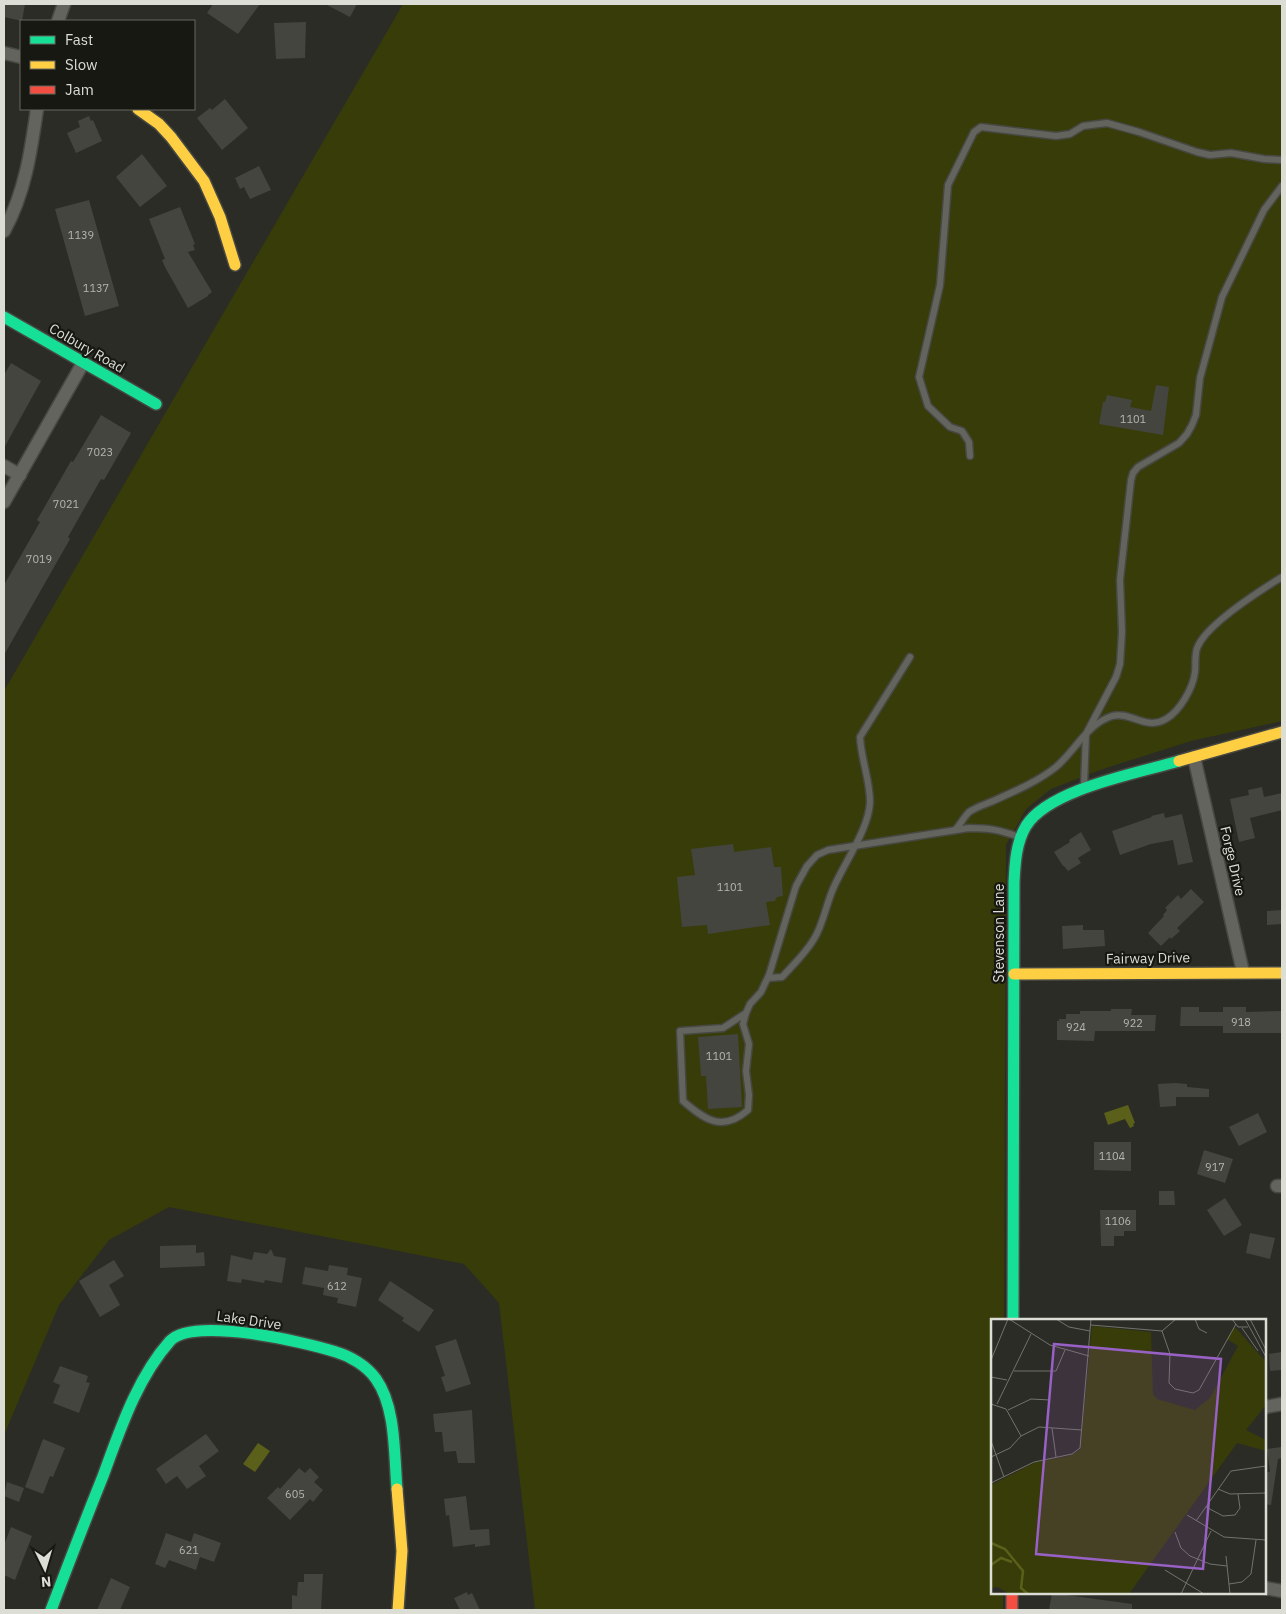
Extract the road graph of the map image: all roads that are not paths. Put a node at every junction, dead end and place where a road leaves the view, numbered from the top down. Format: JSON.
{"nodes":[{"id":1,"x":64,"y":4,"type":"edge"},
{"id":2,"x":58,"y":20,"type":"edge"},
{"id":3,"x":4,"y":52,"type":"edge"},
{"id":4,"x":20,"y":57,"type":"edge"},
{"id":5,"x":37,"y":110,"type":"edge"},
{"id":6,"x":139,"y":110,"type":"edge"},
{"id":7,"x":1282,"y":160,"type":"edge"},
{"id":8,"x":1282,"y":186,"type":"edge"},
{"id":9,"x":4,"y":231,"type":"edge"},
{"id":10,"x":235,"y":265,"type":"dead end"},
{"id":11,"x":4,"y":317,"type":"edge"},
{"id":12,"x":83,"y":363,"type":"junction"},
{"id":13,"x":156,"y":404,"type":"dead end"},
{"id":14,"x":970,"y":456,"type":"dead end"},
{"id":15,"x":4,"y":466,"type":"edge"},
{"id":16,"x":20,"y":475,"type":"junction"},
{"id":17,"x":4,"y":502,"type":"edge"},
{"id":18,"x":1282,"y":577,"type":"edge"},
{"id":19,"x":910,"y":657,"type":"dead end"},
{"id":20,"x":1282,"y":732,"type":"edge"},
{"id":21,"x":1086,"y":734,"type":"junction"},
{"id":22,"x":1194,"y":757,"type":"junction"},
{"id":23,"x":1084,"y":787,"type":"junction"},
{"id":24,"x":955,"y":830,"type":"junction"},
{"id":25,"x":1019,"y":837,"type":"junction"},
{"id":26,"x":854,"y":846,"type":"junction"},
{"id":27,"x":1243,"y":972,"type":"junction"},
{"id":28,"x":1014,"y":974,"type":"junction"},
{"id":29,"x":1282,"y":974,"type":"edge"},
{"id":30,"x":768,"y":978,"type":"junction"},
{"id":31,"x":746,"y":1013,"type":"junction"},
{"id":32,"x":1013,"y":1319,"type":"edge"},
{"id":33,"x":1282,"y":1404,"type":"edge"},
{"id":34,"x":1266,"y":1407,"type":"edge"},
{"id":35,"x":1266,"y":1588,"type":"edge"},
{"id":36,"x":1282,"y":1591,"type":"edge"},
{"id":37,"x":1012,"y":1594,"type":"edge"},
{"id":38,"x":51,"y":1610,"type":"edge"},
{"id":39,"x":398,"y":1610,"type":"edge"},
{"id":40,"x":1012,"y":1610,"type":"edge"}],
"edges":[{"from":1,"to":2,"type":"street"},
{"from":3,"to":4,"type":"street"},
{"from":5,"to":9,"type":"street"},
{"from":6,"to":10,"type":"street"},
{"from":7,"to":14,"type":"lane"},
{"from":8,"to":21,"type":"lane"},
{"from":11,"to":12,"type":"street","name":"Colbury Road"},
{"from":12,"to":13,"type":"street","name":"Colbury Road"},
{"from":12,"to":16,"type":"street"},
{"from":15,"to":16,"type":"street"},
{"from":16,"to":17,"type":"street"},
{"from":18,"to":21,"type":"lane"},
{"from":19,"to":26,"type":"lane"},
{"from":20,"to":22,"type":"street","name":"Stevenson Lane"},
{"from":21,"to":23,"type":"lane"},
{"from":21,"to":24,"type":"lane"},
{"from":22,"to":23,"type":"street","name":"Stevenson Lane"},
{"from":22,"to":27,"type":"street","name":"Forge Drive"},
{"from":23,"to":25,"type":"street","name":"Stevenson Lane"},
{"from":24,"to":25,"type":"lane"},
{"from":24,"to":26,"type":"lane"},
{"from":25,"to":28,"type":"street","name":"Stevenson Lane"},
{"from":26,"to":30,"type":"lane"},
{"from":26,"to":30,"type":"lane"},
{"from":27,"to":28,"type":"street","name":"Fairway Drive"},
{"from":27,"to":29,"type":"street","name":"Fairway Drive"},
{"from":28,"to":32,"type":"street","name":"Stevenson Lane"},
{"from":30,"to":31,"type":"lane"},
{"from":31,"to":31,"type":"lane"},
{"from":33,"to":34,"type":"street"},
{"from":35,"to":36,"type":"street"},
{"from":37,"to":40,"type":"street"},
{"from":38,"to":39,"type":"street","name":"Lake Drive"}]}
